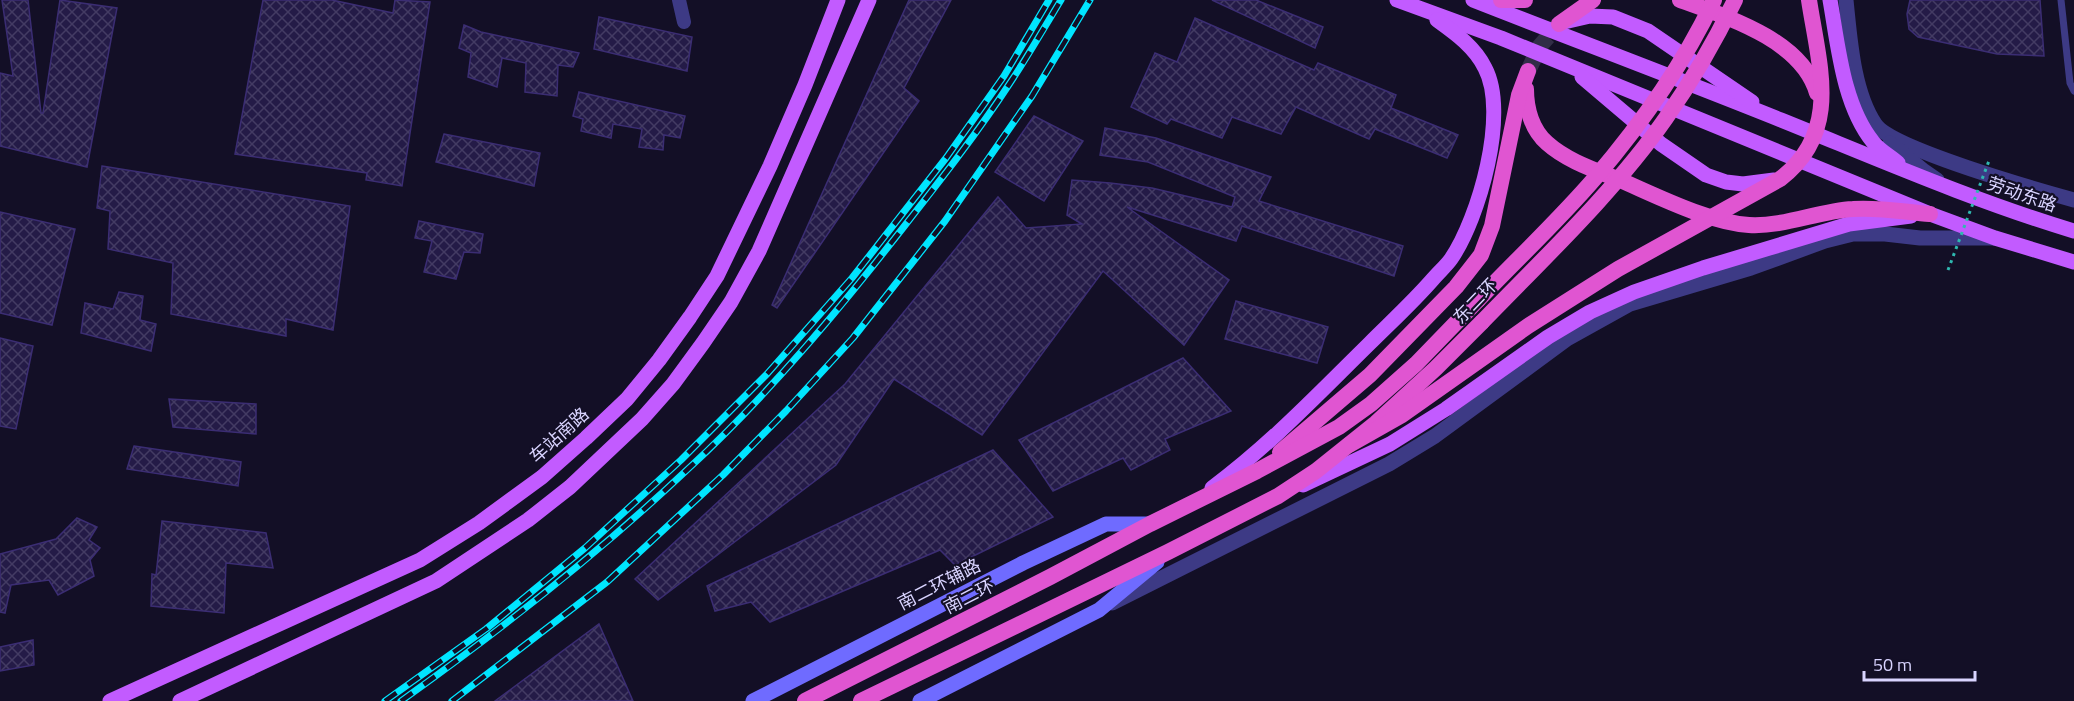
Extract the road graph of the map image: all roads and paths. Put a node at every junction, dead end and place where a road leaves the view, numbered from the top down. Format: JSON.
{"nodes":[{"id":1,"x":679,"y":0,"type":"edge"},
{"id":2,"x":838,"y":0,"type":"edge"},
{"id":3,"x":869,"y":0,"type":"edge"},
{"id":4,"x":1397,"y":0,"type":"edge"},
{"id":5,"x":1473,"y":0,"type":"edge"},
{"id":6,"x":1502,"y":0,"type":"edge"},
{"id":7,"x":1525,"y":0,"type":"edge"},
{"id":8,"x":1593,"y":0,"type":"edge"},
{"id":9,"x":1680,"y":0,"type":"edge"},
{"id":10,"x":1714,"y":0,"type":"edge"},
{"id":11,"x":1735,"y":0,"type":"edge"},
{"id":12,"x":1809,"y":0,"type":"edge"},
{"id":13,"x":1830,"y":0,"type":"edge"},
{"id":14,"x":1846,"y":0,"type":"edge"},
{"id":15,"x":2061,"y":0,"type":"edge"},
{"id":16,"x":1425,"y":12,"type":"junction"},
{"id":17,"x":684,"y":22,"type":"dead end"},
{"id":18,"x":1559,"y":24,"type":"joint"},
{"id":19,"x":1569,"y":66,"type":"junction"},
{"id":20,"x":2074,"y":91,"type":"edge"},
{"id":21,"x":1821,"y":109,"type":"junction"},
{"id":22,"x":1780,"y":120,"type":"junction"},
{"id":23,"x":1876,"y":126,"type":"junction"},
{"id":24,"x":1990,"y":158,"type":"dead end"},
{"id":25,"x":1780,"y":179,"type":"junction"},
{"id":26,"x":1957,"y":192,"type":"junction"},
{"id":27,"x":2072,"y":197,"type":"edge"},
{"id":28,"x":1930,"y":214,"type":"junction"},
{"id":29,"x":2074,"y":231,"type":"edge"},
{"id":30,"x":1995,"y":238,"type":"junction"},
{"id":31,"x":2074,"y":262,"type":"edge"},
{"id":32,"x":1948,"y":270,"type":"dead end"},
{"id":33,"x":1349,"y":445,"type":"junction"},
{"id":34,"x":1257,"y":471,"type":"junction"},
{"id":35,"x":1278,"y":496,"type":"junction"},
{"id":36,"x":1191,"y":503,"type":"junction"},
{"id":37,"x":1150,"y":524,"type":"junction"},
{"id":38,"x":1168,"y":552,"type":"junction"},
{"id":39,"x":1099,"y":610,"type":"junction"},
{"id":40,"x":110,"y":701,"type":"edge"},
{"id":41,"x":180,"y":701,"type":"edge"},
{"id":42,"x":753,"y":701,"type":"edge"},
{"id":43,"x":805,"y":701,"type":"edge"},
{"id":44,"x":861,"y":701,"type":"edge"},
{"id":45,"x":920,"y":701,"type":"edge"}],
"edges":[{"from":1,"to":17,"type":"street"},
{"from":2,"to":40,"type":"main road","name":"车站南路"},
{"from":3,"to":41,"type":"main road"},
{"from":4,"to":16,"type":"main road"},
{"from":5,"to":22,"type":"main road"},
{"from":6,"to":7,"type":"highway"},
{"from":8,"to":18,"type":"highway"},
{"from":9,"to":21,"type":"highway","bridge":true},
{"from":10,"to":34,"type":"highway","name":"东二环","bridge":true},
{"from":11,"to":33,"type":"highway","name":"东二环","bridge":true},
{"from":12,"to":21,"type":"highway","bridge":true},
{"from":13,"to":26,"type":"main road"},
{"from":14,"to":23,"type":"street"},
{"from":15,"to":20,"type":"lane"},
{"from":16,"to":19,"type":"main road"},
{"from":16,"to":36,"type":"main road"},
{"from":18,"to":22,"type":"main road"},
{"from":19,"to":25,"type":"main road","bridge":true},
{"from":19,"to":28,"type":"main road"},
{"from":21,"to":25,"type":"highway","bridge":true},
{"from":22,"to":26,"type":"main road"},
{"from":23,"to":26,"type":"street"},
{"from":23,"to":27,"type":"street"},
{"from":24,"to":32,"type":"path","bridge":true},
{"from":25,"to":33,"type":"highway","bridge":true},
{"from":26,"to":29,"type":"main road","name":"劳动东路"},
{"from":28,"to":30,"type":"main road"},
{"from":28,"to":34,"type":"highway"},
{"from":28,"to":35,"type":"main road"},
{"from":30,"to":31,"type":"main road"},
{"from":30,"to":39,"type":"street"},
{"from":33,"to":35,"type":"highway","name":"东二环"},
{"from":34,"to":36,"type":"highway","name":"东二环"},
{"from":35,"to":38,"type":"highway","name":"东二环"},
{"from":36,"to":37,"type":"highway","name":"东二环"},
{"from":37,"to":42,"type":"main road","name":"南二环辅路"},
{"from":37,"to":43,"type":"highway","name":"南二环"},
{"from":38,"to":39,"type":"main road"},
{"from":38,"to":44,"type":"highway"},
{"from":39,"to":45,"type":"main road"}]}
